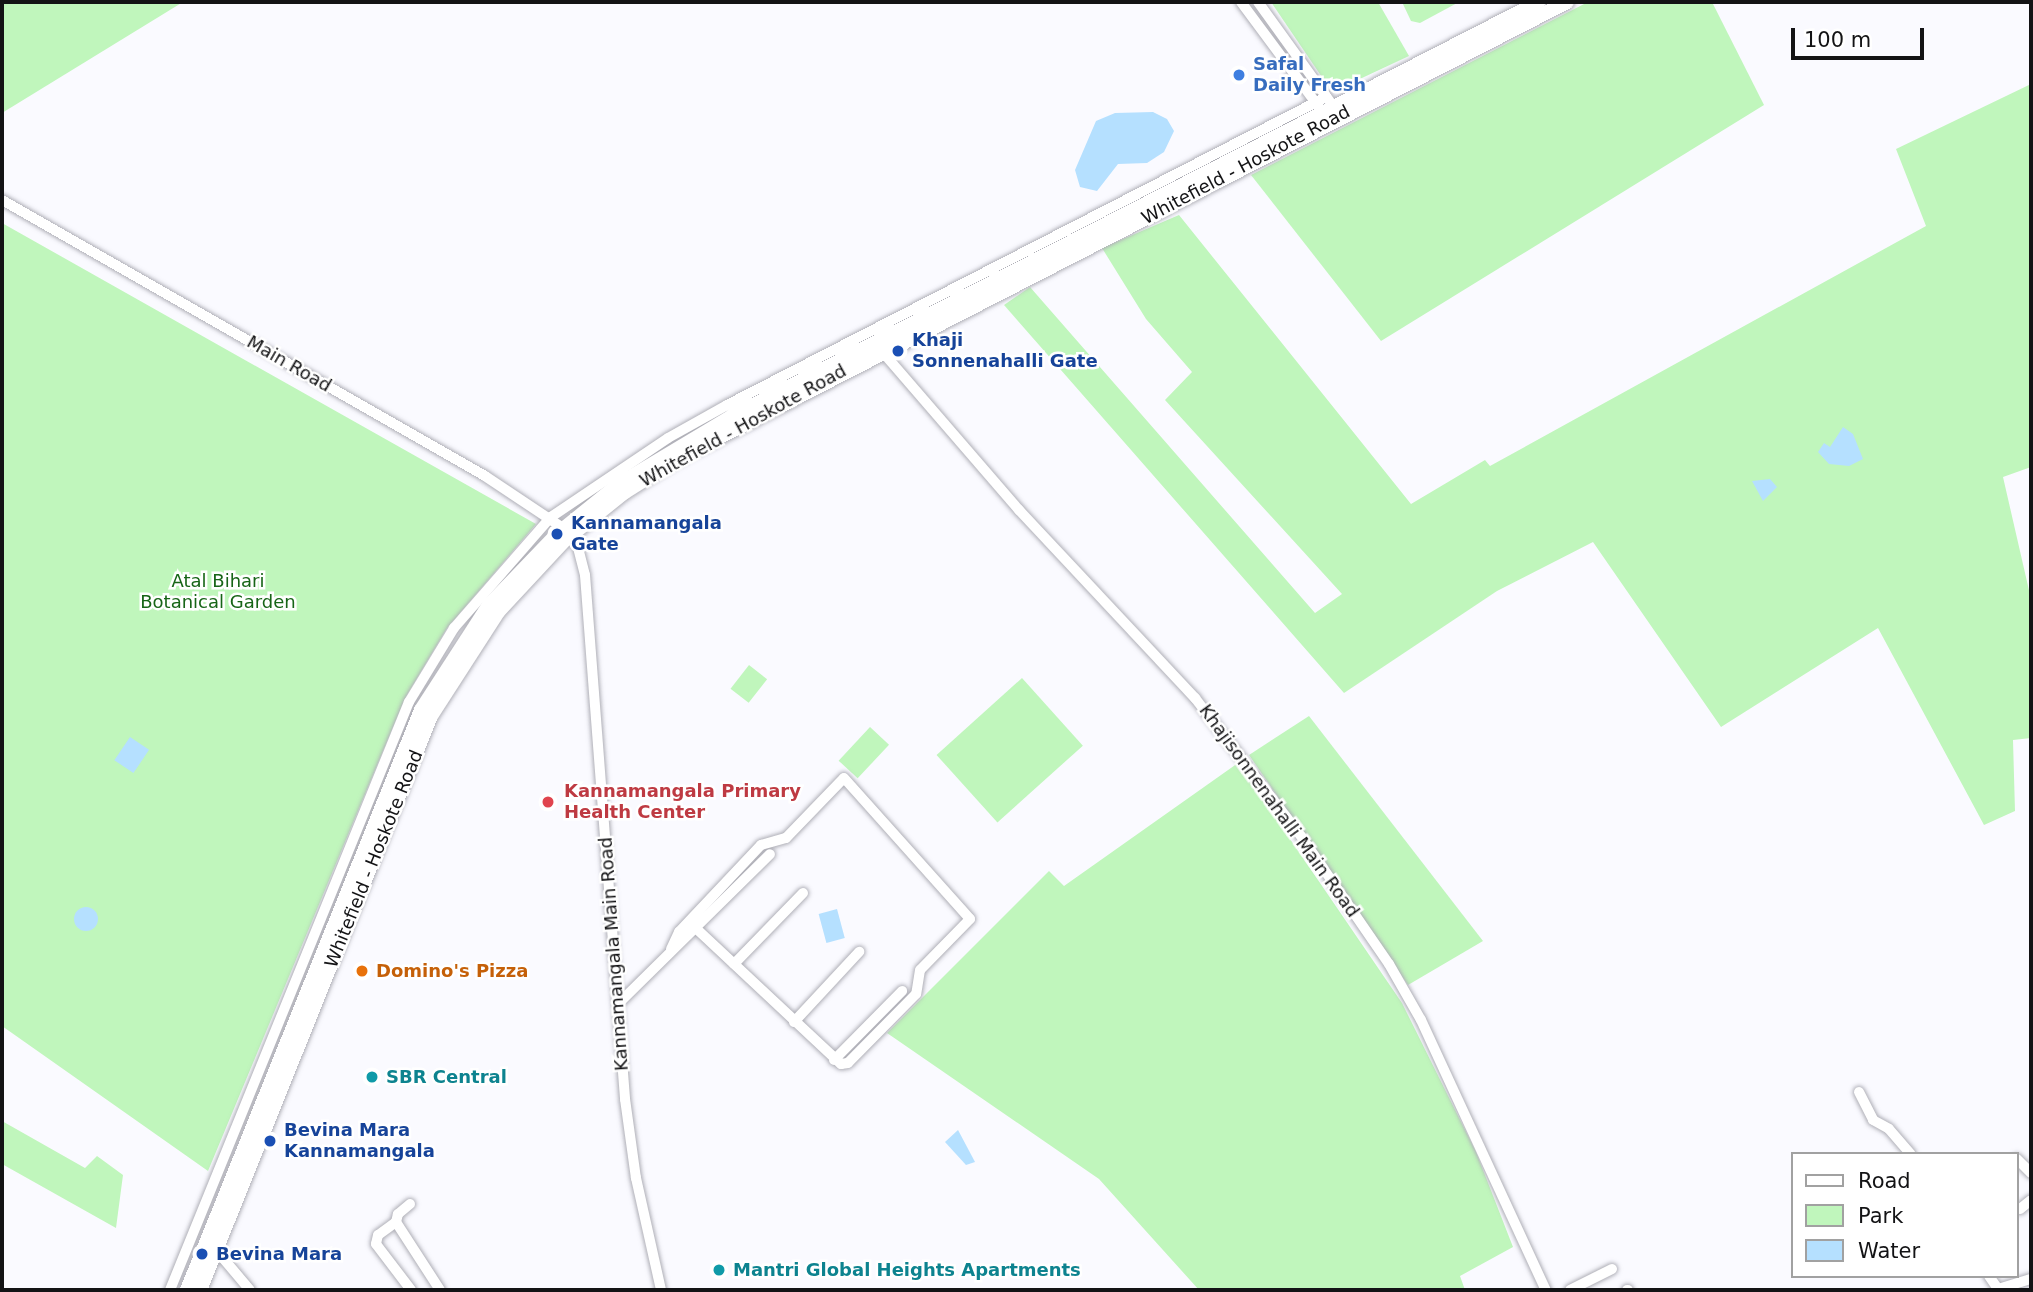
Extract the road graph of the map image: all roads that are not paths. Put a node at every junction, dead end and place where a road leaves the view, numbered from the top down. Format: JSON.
{"nodes":[{"id":1,"x":1241,"y":2,"type":"edge"},
{"id":2,"x":1258,"y":2,"type":"edge"},
{"id":3,"x":1539,"y":2,"type":"edge"},
{"id":4,"x":1567,"y":2,"type":"edge"},
{"id":5,"x":1284,"y":38,"type":"junction"},
{"id":6,"x":1274,"y":46,"type":"junction"},
{"id":7,"x":1328,"y":109,"type":"junction"},
{"id":8,"x":2,"y":200,"type":"edge"},
{"id":9,"x":867,"y":330,"type":"junction"},
{"id":10,"x":879,"y":347,"type":"junction"},
{"id":11,"x":551,"y":517,"type":"junction"},
{"id":12,"x":569,"y":530,"type":"junction"},
{"id":13,"x":770,"y":854,"type":"dead end"},
{"id":14,"x":803,"y":893,"type":"dead end"},
{"id":15,"x":698,"y":930,"type":"junction"},
{"id":16,"x":671,"y":949,"type":"junction"},
{"id":17,"x":859,"y":953,"type":"dead end"},
{"id":18,"x":734,"y":964,"type":"junction"},
{"id":19,"x":902,"y":990,"type":"dead end"},
{"id":20,"x":619,"y":1003,"type":"junction"},
{"id":21,"x":794,"y":1022,"type":"junction"},
{"id":22,"x":834,"y":1060,"type":"junction"},
{"id":23,"x":1859,"y":1092,"type":"dead end"},
{"id":24,"x":1910,"y":1152,"type":"edge"},
{"id":25,"x":2019,"y":1161,"type":"edge"},
{"id":26,"x":2031,"y":1174,"type":"edge"},
{"id":27,"x":2031,"y":1200,"type":"edge"},
{"id":28,"x":410,"y":1204,"type":"dead end"},
{"id":29,"x":2020,"y":1209,"type":"dead end"},
{"id":30,"x":396,"y":1222,"type":"junction"},
{"id":31,"x":217,"y":1251,"type":"junction"},
{"id":32,"x":1612,"y":1269,"type":"dead end"},
{"id":33,"x":1990,"y":1278,"type":"edge"},
{"id":34,"x":2031,"y":1279,"type":"edge"},
{"id":35,"x":170,"y":1290,"type":"edge"},
{"id":36,"x":187,"y":1290,"type":"edge"},
{"id":37,"x":200,"y":1290,"type":"edge"},
{"id":38,"x":250,"y":1290,"type":"edge"},
{"id":39,"x":411,"y":1290,"type":"edge"},
{"id":40,"x":440,"y":1290,"type":"edge"},
{"id":41,"x":661,"y":1290,"type":"edge"},
{"id":42,"x":1546,"y":1290,"type":"edge"},
{"id":43,"x":1570,"y":1290,"type":"edge"}],
"edges":[{"from":1,"to":6,"type":"street"},
{"from":2,"to":5,"type":"street"},
{"from":3,"to":7,"type":"main road","name":"Whitefield - Hoskote Road"},
{"from":4,"to":7,"type":"main road","name":"Whitefield - Hoskote Road"},
{"from":5,"to":6,"type":"street"},
{"from":5,"to":7,"type":"street"},
{"from":6,"to":7,"type":"street"},
{"from":7,"to":9,"type":"street"},
{"from":7,"to":10,"type":"main road","name":"Whitefield - Hoskote Road"},
{"from":8,"to":11,"type":"street","name":"Main Road"},
{"from":9,"to":10,"type":"street","name":"Khajisonnenahalli Main Road"},
{"from":9,"to":11,"type":"street"},
{"from":10,"to":12,"type":"main road","name":"Whitefield - Hoskote Road"},
{"from":10,"to":42,"type":"street","name":"Khajisonnenahalli Main Road"},
{"from":11,"to":12,"type":"street","name":"Main Road"},
{"from":11,"to":35,"type":"street"},
{"from":12,"to":20,"type":"street","name":"Kannamangala Main Road"},
{"from":12,"to":31,"type":"main road","name":"Whitefield - Hoskote Road"},
{"from":12,"to":36,"type":"main road","name":"Whitefield - Hoskote Road"},
{"from":13,"to":15,"type":"street"},
{"from":14,"to":18,"type":"street"},
{"from":15,"to":16,"type":"street"},
{"from":15,"to":18,"type":"street"},
{"from":16,"to":20,"type":"street"},
{"from":16,"to":22,"type":"street"},
{"from":17,"to":21,"type":"street"},
{"from":18,"to":21,"type":"street"},
{"from":19,"to":22,"type":"street"},
{"from":20,"to":41,"type":"street","name":"Kannamangala Main Road"},
{"from":21,"to":22,"type":"street"},
{"from":23,"to":24,"type":"street"},
{"from":25,"to":26,"type":"street"},
{"from":27,"to":29,"type":"street"},
{"from":28,"to":30,"type":"street"},
{"from":30,"to":39,"type":"street"},
{"from":30,"to":40,"type":"street"},
{"from":31,"to":37,"type":"main road","name":"Whitefield - Hoskote Road"},
{"from":31,"to":38,"type":"street"},
{"from":32,"to":43,"type":"street"},
{"from":33,"to":34,"type":"street"}]}
